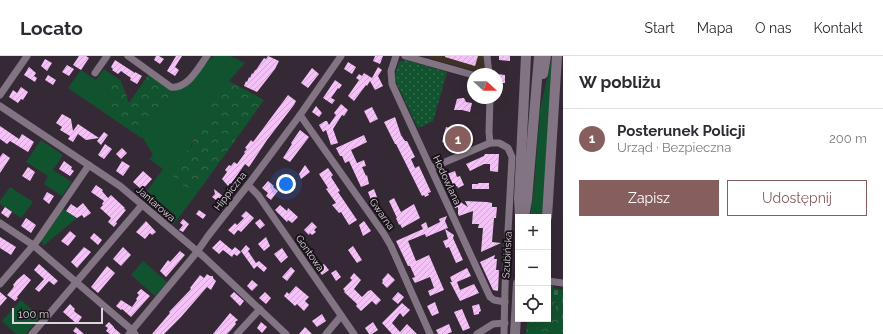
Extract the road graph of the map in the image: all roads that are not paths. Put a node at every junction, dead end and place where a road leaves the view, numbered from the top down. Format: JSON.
{"nodes":[{"id":1,"x":27,"y":56,"type":"edge"},
{"id":2,"x":107,"y":56,"type":"edge"},
{"id":3,"x":128,"y":56,"type":"edge"},
{"id":4,"x":207,"y":56,"type":"edge"},
{"id":5,"x":341,"y":56,"type":"edge"},
{"id":6,"x":396,"y":56,"type":"edge"},
{"id":7,"x":405,"y":56,"type":"edge"},
{"id":8,"x":487,"y":56,"type":"edge"},
{"id":9,"x":521,"y":56,"type":"edge"},
{"id":10,"x":526,"y":56,"type":"edge"},
{"id":11,"x":539,"y":56,"type":"edge"},
{"id":12,"x":546,"y":56,"type":"edge"},
{"id":13,"x":557,"y":56,"type":"edge"},
{"id":14,"x":421,"y":58,"type":"edge"},
{"id":15,"x":488,"y":68,"type":"edge"},
{"id":16,"x":95,"y":73,"type":"dead end"},
{"id":17,"x":467,"y":73,"type":"edge"},
{"id":18,"x":0,"y":95,"type":"edge"},
{"id":19,"x":524,"y":99,"type":"junction"},
{"id":20,"x":490,"y":104,"type":"edge"},
{"id":21,"x":0,"y":106,"type":"edge"},
{"id":22,"x":534,"y":113,"type":"junction"},
{"id":23,"x":300,"y":116,"type":"junction"},
{"id":24,"x":490,"y":143,"type":"junction"},
{"id":25,"x":89,"y":165,"type":"junction"},
{"id":26,"x":431,"y":168,"type":"junction"},
{"id":27,"x":248,"y":185,"type":"junction"},
{"id":28,"x":142,"y":205,"type":"junction"},
{"id":29,"x":520,"y":214,"type":"edge"},
{"id":30,"x":525,"y":214,"type":"edge"},
{"id":31,"x":547,"y":214,"type":"edge"},
{"id":32,"x":0,"y":223,"type":"edge"},
{"id":33,"x":33,"y":245,"type":"junction"},
{"id":34,"x":198,"y":252,"type":"junction"},
{"id":35,"x":551,"y":281,"type":"edge"},
{"id":36,"x":77,"y":283,"type":"junction"},
{"id":37,"x":563,"y":283,"type":"edge"},
{"id":38,"x":0,"y":284,"type":"edge"},
{"id":39,"x":518,"y":286,"type":"edge"},
{"id":40,"x":505,"y":302,"type":"junction"},
{"id":41,"x":260,"y":309,"type":"junction"},
{"id":42,"x":342,"y":316,"type":"junction"},
{"id":43,"x":505,"y":323,"type":"junction"},
{"id":44,"x":132,"y":333,"type":"edge"},
{"id":45,"x":32,"y":334,"type":"edge"},
{"id":46,"x":237,"y":334,"type":"edge"},
{"id":47,"x":286,"y":334,"type":"edge"},
{"id":48,"x":326,"y":334,"type":"edge"},
{"id":49,"x":354,"y":334,"type":"edge"},
{"id":50,"x":430,"y":334,"type":"edge"},
{"id":51,"x":477,"y":334,"type":"edge"},
{"id":52,"x":504,"y":334,"type":"edge"},
{"id":53,"x":515,"y":334,"type":"edge"}],
"edges":[{"from":1,"to":18,"type":"street"},
{"from":2,"to":16,"type":"street"},
{"from":3,"to":4,"type":"street"},
{"from":5,"to":23,"type":"street","name":"Hippiczna"},
{"from":6,"to":26,"type":"street","name":"Hodowlana"},
{"from":7,"to":14,"type":"street"},
{"from":8,"to":15,"type":"street"},
{"from":9,"to":19,"type":"main road"},
{"from":10,"to":19,"type":"main road"},
{"from":11,"to":22,"type":"main road"},
{"from":12,"to":22,"type":"main road"},
{"from":13,"to":31,"type":"main road"},
{"from":14,"to":17,"type":"street"},
{"from":19,"to":29,"type":"main road"},
{"from":20,"to":24,"type":"street"},
{"from":21,"to":25,"type":"street","name":"Jantarowa"},
{"from":22,"to":30,"type":"main road"},
{"from":23,"to":27,"type":"street","name":"Hippiczna"},
{"from":23,"to":50,"type":"street","name":"Gwarna"},
{"from":24,"to":26,"type":"street"},
{"from":24,"to":40,"type":"street","name":"Szubińska"},
{"from":25,"to":28,"type":"street","name":"Jantarowa"},
{"from":25,"to":33,"type":"street"},
{"from":26,"to":40,"type":"street","name":"Hodowlana"},
{"from":27,"to":34,"type":"street","name":"Hippiczna"},
{"from":27,"to":42,"type":"street","name":"Gontowa"},
{"from":28,"to":34,"type":"street","name":"Jantarowa"},
{"from":28,"to":36,"type":"street"},
{"from":32,"to":33,"type":"street"},
{"from":33,"to":36,"type":"street"},
{"from":33,"to":38,"type":"street"},
{"from":34,"to":41,"type":"street","name":"Jantarowa"},
{"from":34,"to":44,"type":"street","name":"Hippiczna"},
{"from":35,"to":37,"type":"street"},
{"from":36,"to":44,"type":"street"},
{"from":36,"to":45,"type":"street"},
{"from":39,"to":53,"type":"main road","name":"Szubińska"},
{"from":40,"to":43,"type":"street","name":"Szubińska"},
{"from":41,"to":46,"type":"street"},
{"from":41,"to":47,"type":"street","name":"Jantarowa"},
{"from":42,"to":48,"type":"street"},
{"from":42,"to":49,"type":"street","name":"Gontowa"},
{"from":43,"to":51,"type":"street"},
{"from":43,"to":52,"type":"street","name":"Szubińska"}]}
